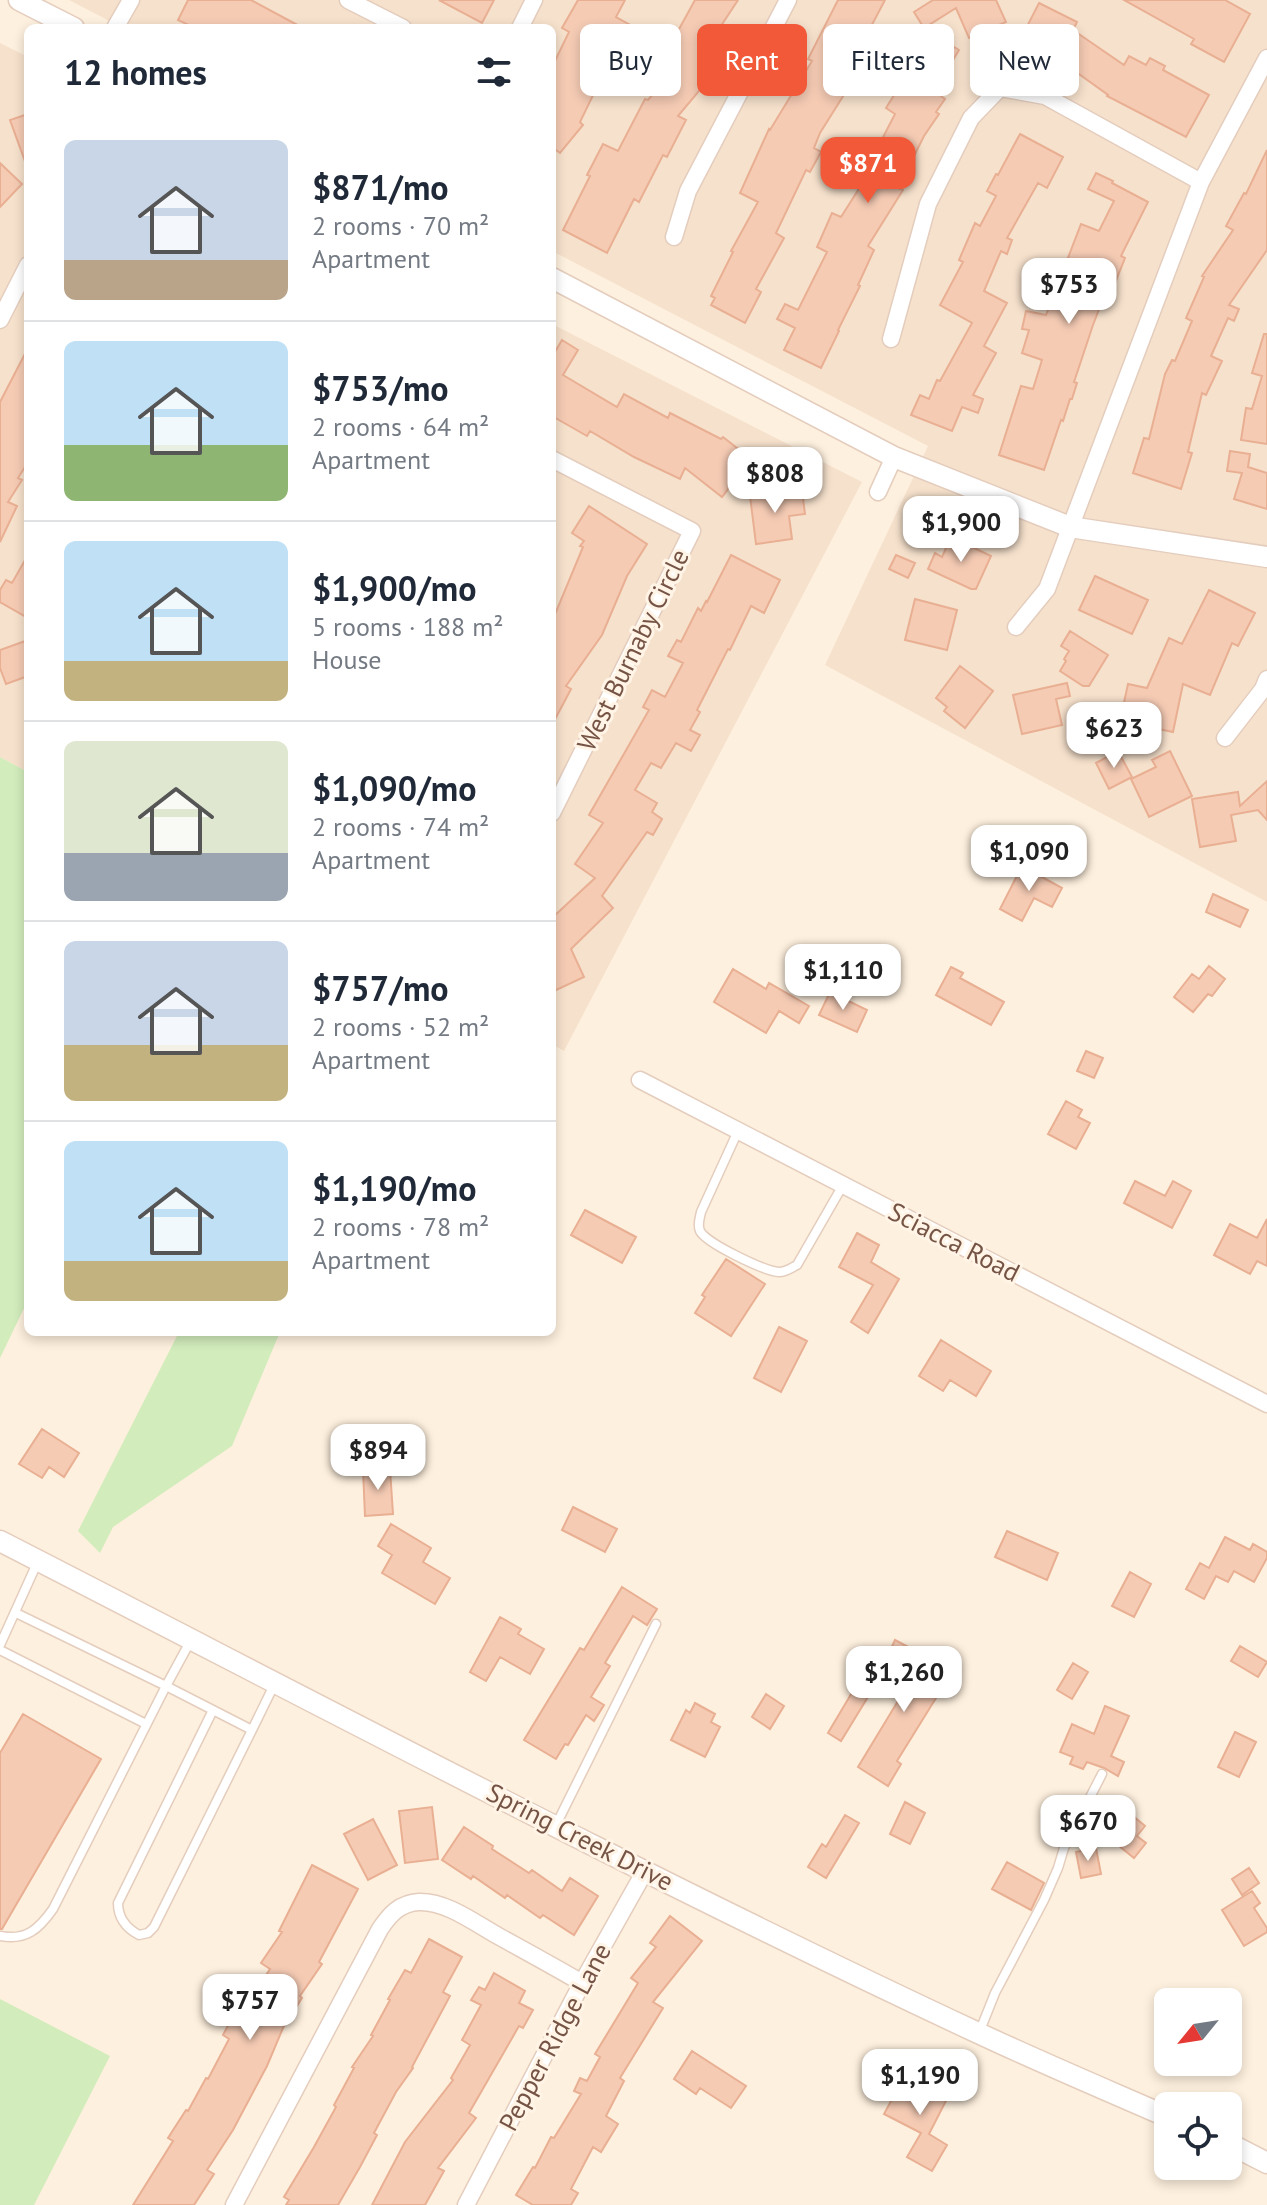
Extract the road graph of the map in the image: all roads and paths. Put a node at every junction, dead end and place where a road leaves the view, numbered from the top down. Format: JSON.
{"nodes":[{"id":1,"x":19,"y":0,"type":"edge"},
{"id":2,"x":131,"y":0,"type":"edge"},
{"id":3,"x":348,"y":0,"type":"edge"},
{"id":4,"x":534,"y":0,"type":"edge"},
{"id":5,"x":788,"y":0,"type":"edge"},
{"id":6,"x":66,"y":24,"type":"edge"},
{"id":7,"x":117,"y":24,"type":"edge"},
{"id":8,"x":395,"y":24,"type":"edge"},
{"id":9,"x":522,"y":24,"type":"edge"},
{"id":10,"x":1267,"y":58,"type":"edge"},
{"id":11,"x":1201,"y":182,"type":"junction"},
{"id":12,"x":674,"y":237,"type":"dead end"},
{"id":13,"x":24,"y":273,"type":"edge"},
{"id":14,"x":556,"y":280,"type":"edge"},
{"id":15,"x":0,"y":320,"type":"edge"},
{"id":16,"x":891,"y":339,"type":"dead end"},
{"id":17,"x":894,"y":457,"type":"junction"},
{"id":18,"x":556,"y":461,"type":"edge"},
{"id":19,"x":878,"y":492,"type":"dead end"},
{"id":20,"x":1070,"y":527,"type":"junction"},
{"id":21,"x":1267,"y":557,"type":"edge"},
{"id":22,"x":1016,"y":627,"type":"dead end"},
{"id":23,"x":1267,"y":679,"type":"edge"},
{"id":24,"x":1225,"y":738,"type":"dead end"},
{"id":25,"x":556,"y":805,"type":"edge"},
{"id":26,"x":640,"y":1080,"type":"dead end"},
{"id":27,"x":738,"y":1131,"type":"junction"},
{"id":28,"x":843,"y":1185,"type":"junction"},
{"id":29,"x":1267,"y":1404,"type":"edge"},
{"id":30,"x":0,"y":1541,"type":"edge"},
{"id":31,"x":38,"y":1560,"type":"junction"},
{"id":32,"x":16,"y":1613,"type":"junction"},
{"id":33,"x":656,"y":1624,"type":"dead end"},
{"id":34,"x":192,"y":1639,"type":"junction"},
{"id":35,"x":0,"y":1648,"type":"edge"},
{"id":36,"x":276,"y":1682,"type":"junction"},
{"id":37,"x":166,"y":1686,"type":"junction"},
{"id":38,"x":213,"y":1710,"type":"junction"},
{"id":39,"x":146,"y":1724,"type":"junction"},
{"id":40,"x":252,"y":1730,"type":"junction"},
{"id":41,"x":1102,"y":1774,"type":"dead end"},
{"id":42,"x":556,"y":1825,"type":"junction"},
{"id":43,"x":645,"y":1871,"type":"junction"},
{"id":44,"x":0,"y":1936,"type":"edge"},
{"id":45,"x":582,"y":1983,"type":"junction"},
{"id":46,"x":979,"y":2033,"type":"junction"},
{"id":47,"x":1154,"y":2111,"type":"edge"},
{"id":48,"x":1242,"y":2150,"type":"edge"},
{"id":49,"x":1267,"y":2163,"type":"edge"},
{"id":50,"x":234,"y":2205,"type":"edge"},
{"id":51,"x":466,"y":2205,"type":"edge"}],
"edges":[{"from":1,"to":6,"type":"street"},
{"from":2,"to":7,"type":"street"},
{"from":3,"to":8,"type":"street"},
{"from":4,"to":9,"type":"street"},
{"from":5,"to":12,"type":"street"},
{"from":10,"to":11,"type":"street"},
{"from":11,"to":16,"type":"street"},
{"from":11,"to":20,"type":"street"},
{"from":13,"to":15,"type":"street"},
{"from":14,"to":17,"type":"street"},
{"from":17,"to":19,"type":"street"},
{"from":17,"to":20,"type":"street"},
{"from":18,"to":25,"type":"street","name":"West Burnaby Circle"},
{"from":20,"to":21,"type":"street"},
{"from":20,"to":22,"type":"street"},
{"from":23,"to":24,"type":"street"},
{"from":26,"to":27,"type":"street","name":"Sciacca Road"},
{"from":27,"to":28,"type":"street","name":"Sciacca Road"},
{"from":27,"to":28,"type":"lane"},
{"from":28,"to":29,"type":"street","name":"Sciacca Road"},
{"from":30,"to":31,"type":"street","name":"Spring Creek Drive"},
{"from":31,"to":32,"type":"lane"},
{"from":31,"to":34,"type":"street","name":"Spring Creek Drive"},
{"from":32,"to":35,"type":"lane"},
{"from":32,"to":37,"type":"lane"},
{"from":33,"to":42,"type":"lane"},
{"from":34,"to":36,"type":"street","name":"Spring Creek Drive"},
{"from":34,"to":37,"type":"lane"},
{"from":35,"to":39,"type":"lane"},
{"from":36,"to":40,"type":"lane"},
{"from":36,"to":42,"type":"street","name":"Spring Creek Drive"},
{"from":37,"to":38,"type":"lane"},
{"from":37,"to":39,"type":"lane"},
{"from":38,"to":40,"type":"lane"},
{"from":38,"to":40,"type":"lane"},
{"from":39,"to":44,"type":"lane"},
{"from":41,"to":46,"type":"lane"},
{"from":42,"to":43,"type":"street","name":"Spring Creek Drive"},
{"from":43,"to":45,"type":"street","name":"Pepper Ridge Lane"},
{"from":43,"to":46,"type":"street","name":"Spring Creek Drive"},
{"from":45,"to":50,"type":"street"},
{"from":45,"to":51,"type":"street","name":"Pepper Ridge Lane"},
{"from":46,"to":47,"type":"street","name":"Spring Creek Drive"},
{"from":48,"to":49,"type":"street"}]}
